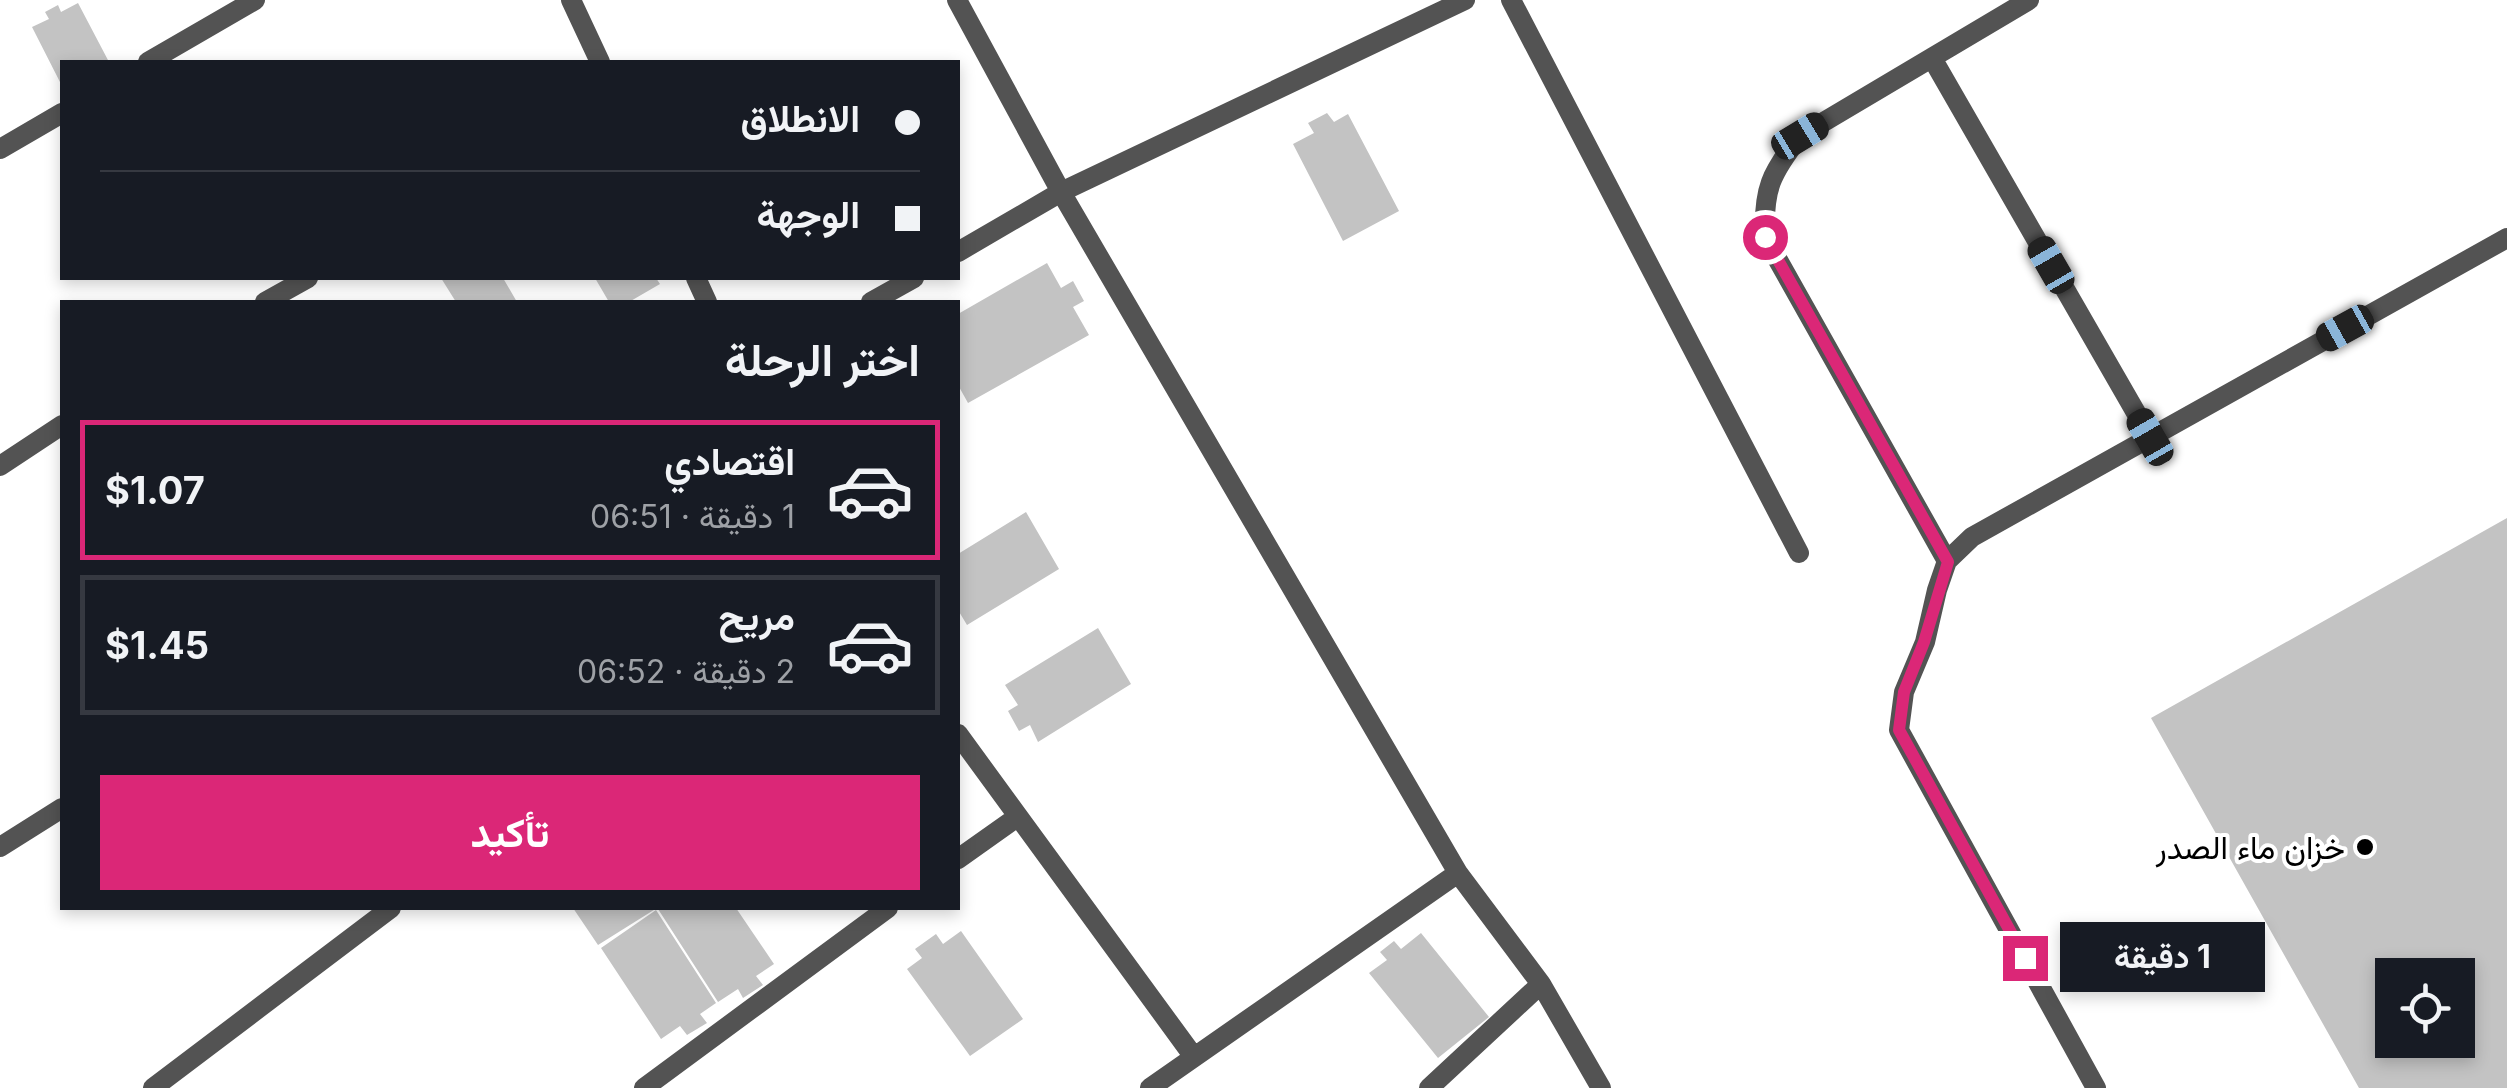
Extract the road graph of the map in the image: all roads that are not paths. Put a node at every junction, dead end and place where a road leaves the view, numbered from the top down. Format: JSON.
{"nodes":[{"id":1,"x":255,"y":0,"type":"edge"},
{"id":2,"x":572,"y":0,"type":"edge"},
{"id":3,"x":957,"y":0,"type":"edge"},
{"id":4,"x":1465,"y":0,"type":"edge"},
{"id":5,"x":1512,"y":0,"type":"edge"},
{"id":6,"x":2029,"y":0,"type":"edge"},
{"id":7,"x":1932,"y":58,"type":"junction"},
{"id":8,"x":151,"y":60,"type":"edge"},
{"id":9,"x":599,"y":60,"type":"edge"},
{"id":10,"x":60,"y":113,"type":"edge"},
{"id":11,"x":0,"y":149,"type":"edge"},
{"id":12,"x":1061,"y":192,"type":"junction"},
{"id":13,"x":2507,"y":238,"type":"edge"},
{"id":14,"x":960,"y":251,"type":"edge"},
{"id":15,"x":304,"y":280,"type":"edge"},
{"id":16,"x":910,"y":280,"type":"edge"},
{"id":17,"x":270,"y":300,"type":"edge"},
{"id":18,"x":874,"y":300,"type":"edge"},
{"id":19,"x":60,"y":425,"type":"edge"},
{"id":20,"x":2150,"y":437,"type":"junction"},
{"id":21,"x":0,"y":466,"type":"edge"},
{"id":22,"x":1798,"y":553,"type":"dead end"},
{"id":23,"x":1948,"y":562,"type":"junction"},
{"id":24,"x":960,"y":737,"type":"edge"},
{"id":25,"x":60,"y":809,"type":"edge"},
{"id":26,"x":1016,"y":818,"type":"junction"},
{"id":27,"x":0,"y":847,"type":"edge"},
{"id":28,"x":960,"y":858,"type":"edge"},
{"id":29,"x":1458,"y":873,"type":"junction"},
{"id":30,"x":388,"y":910,"type":"edge"},
{"id":31,"x":885,"y":910,"type":"edge"},
{"id":32,"x":1540,"y":984,"type":"junction"},
{"id":33,"x":1194,"y":1058,"type":"junction"},
{"id":34,"x":153,"y":1088,"type":"edge"},
{"id":35,"x":644,"y":1088,"type":"edge"},
{"id":36,"x":1150,"y":1088,"type":"edge"},
{"id":37,"x":1429,"y":1088,"type":"edge"},
{"id":38,"x":1601,"y":1088,"type":"edge"},
{"id":39,"x":2096,"y":1088,"type":"edge"}],
"edges":[{"from":1,"to":8,"type":"street"},
{"from":2,"to":9,"type":"street"},
{"from":3,"to":12,"type":"street"},
{"from":4,"to":12,"type":"street"},
{"from":5,"to":22,"type":"street"},
{"from":6,"to":7,"type":"street"},
{"from":7,"to":20,"type":"street"},
{"from":7,"to":23,"type":"street"},
{"from":10,"to":11,"type":"street"},
{"from":12,"to":14,"type":"street"},
{"from":12,"to":29,"type":"street"},
{"from":13,"to":20,"type":"street"},
{"from":15,"to":17,"type":"street"},
{"from":16,"to":18,"type":"street"},
{"from":19,"to":21,"type":"street"},
{"from":20,"to":23,"type":"street"},
{"from":23,"to":39,"type":"street"},
{"from":24,"to":26,"type":"street"},
{"from":25,"to":27,"type":"street"},
{"from":26,"to":28,"type":"street"},
{"from":26,"to":33,"type":"street"},
{"from":29,"to":32,"type":"street"},
{"from":29,"to":33,"type":"street"},
{"from":30,"to":34,"type":"street"},
{"from":31,"to":35,"type":"street"},
{"from":32,"to":37,"type":"street"},
{"from":32,"to":38,"type":"street"},
{"from":33,"to":36,"type":"street"}]}
